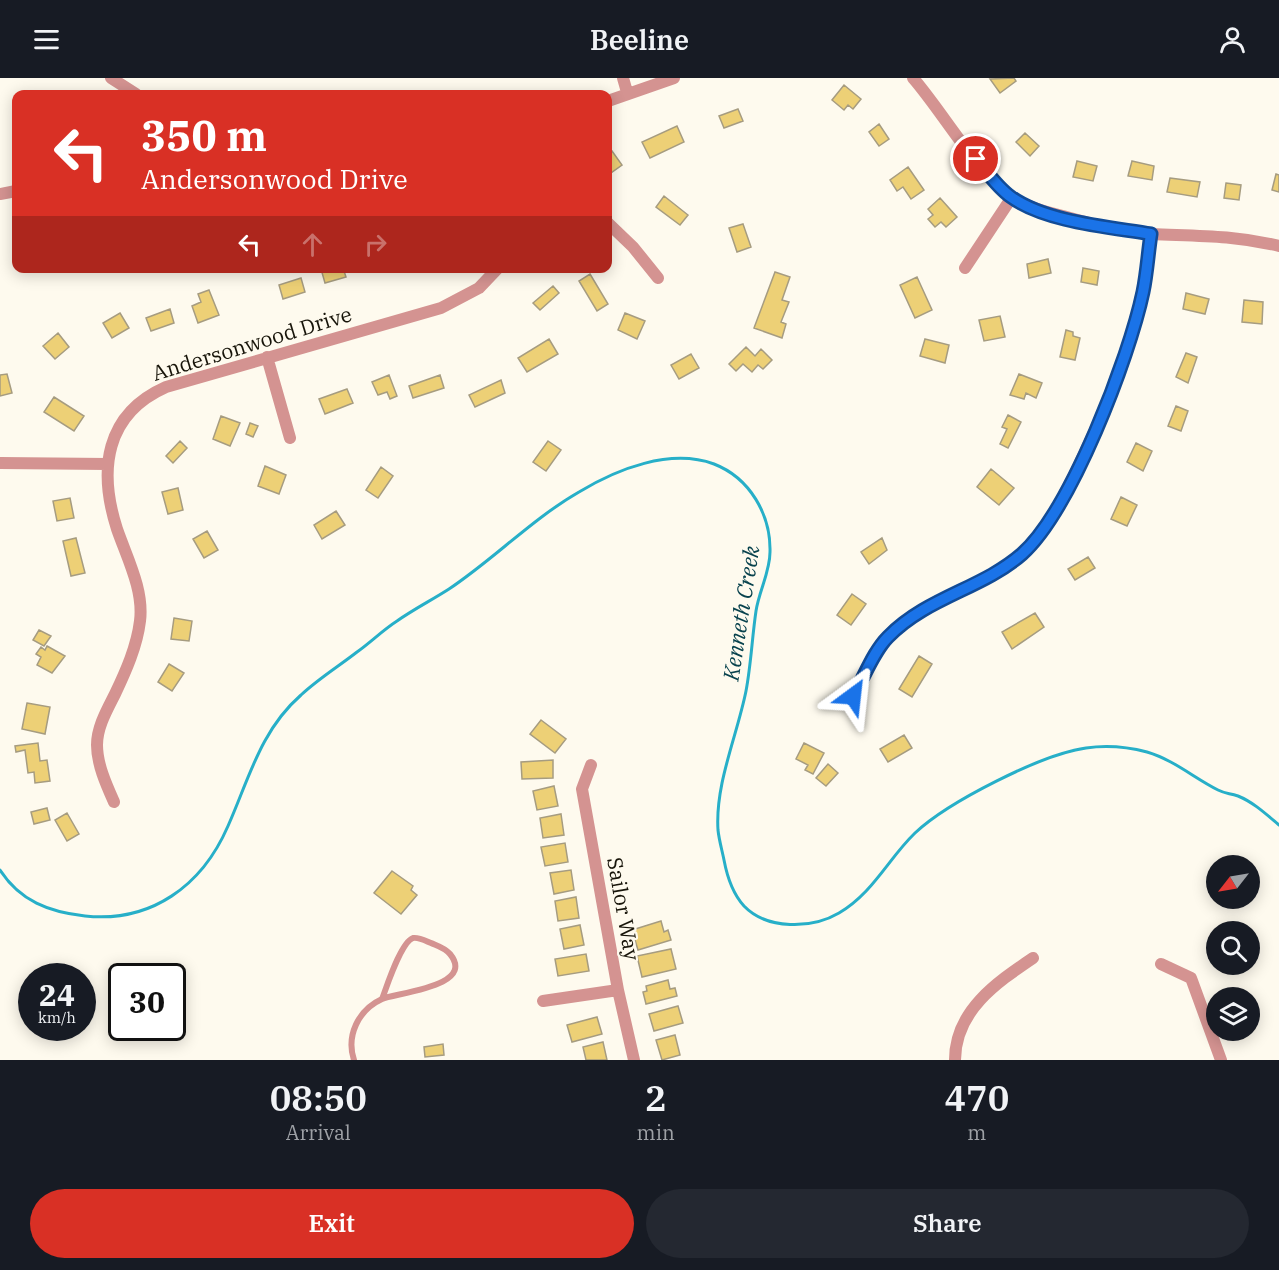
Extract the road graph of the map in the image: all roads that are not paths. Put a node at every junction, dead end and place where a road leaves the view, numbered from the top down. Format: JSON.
{"nodes":[{"id":1,"x":111,"y":78,"type":"edge"},
{"id":2,"x":622,"y":78,"type":"edge"},
{"id":3,"x":674,"y":78,"type":"edge"},
{"id":4,"x":913,"y":78,"type":"edge"},
{"id":5,"x":130,"y":90,"type":"edge"},
{"id":6,"x":627,"y":92,"type":"junction"},
{"id":7,"x":612,"y":99,"type":"edge"},
{"id":8,"x":1012,"y":197,"type":"junction"},
{"id":9,"x":612,"y":227,"type":"edge"},
{"id":10,"x":1151,"y":234,"type":"junction"},
{"id":11,"x":1279,"y":246,"type":"edge"},
{"id":12,"x":965,"y":268,"type":"dead end"},
{"id":13,"x":493,"y":273,"type":"edge"},
{"id":14,"x":658,"y":278,"type":"dead end"},
{"id":15,"x":267,"y":357,"type":"junction"},
{"id":16,"x":290,"y":438,"type":"dead end"},
{"id":17,"x":0,"y":463,"type":"edge"},
{"id":18,"x":108,"y":464,"type":"junction"},
{"id":19,"x":853,"y":696,"type":"dead end"},
{"id":20,"x":591,"y":765,"type":"dead end"},
{"id":21,"x":114,"y":802,"type":"dead end"},
{"id":22,"x":1033,"y":958,"type":"dead end"},
{"id":23,"x":1161,"y":964,"type":"dead end"},
{"id":24,"x":618,"y":990,"type":"junction"},
{"id":25,"x":382,"y":999,"type":"junction"},
{"id":26,"x":543,"y":1001,"type":"dead end"},
{"id":27,"x":354,"y":1060,"type":"edge"},
{"id":28,"x":634,"y":1060,"type":"edge"},
{"id":29,"x":955,"y":1060,"type":"edge"},
{"id":30,"x":1221,"y":1060,"type":"edge"}],
"edges":[{"from":1,"to":5,"type":"street"},
{"from":2,"to":6,"type":"street"},
{"from":3,"to":6,"type":"street"},
{"from":4,"to":8,"type":"street"},
{"from":6,"to":7,"type":"street"},
{"from":8,"to":10,"type":"street"},
{"from":8,"to":12,"type":"street"},
{"from":9,"to":14,"type":"street"},
{"from":10,"to":11,"type":"street"},
{"from":10,"to":19,"type":"street"},
{"from":13,"to":15,"type":"street","name":"Andersonwood Drive"},
{"from":15,"to":16,"type":"street"},
{"from":15,"to":18,"type":"street","name":"Andersonwood Drive"},
{"from":17,"to":18,"type":"street"},
{"from":18,"to":21,"type":"street","name":"Andersonwood Drive"},
{"from":20,"to":24,"type":"street","name":"Sailor Way"},
{"from":22,"to":29,"type":"street"},
{"from":23,"to":30,"type":"street"},
{"from":24,"to":26,"type":"street"},
{"from":24,"to":28,"type":"street","name":"Sailor Way"},
{"from":25,"to":25,"type":"lane"},
{"from":25,"to":27,"type":"lane"}]}
